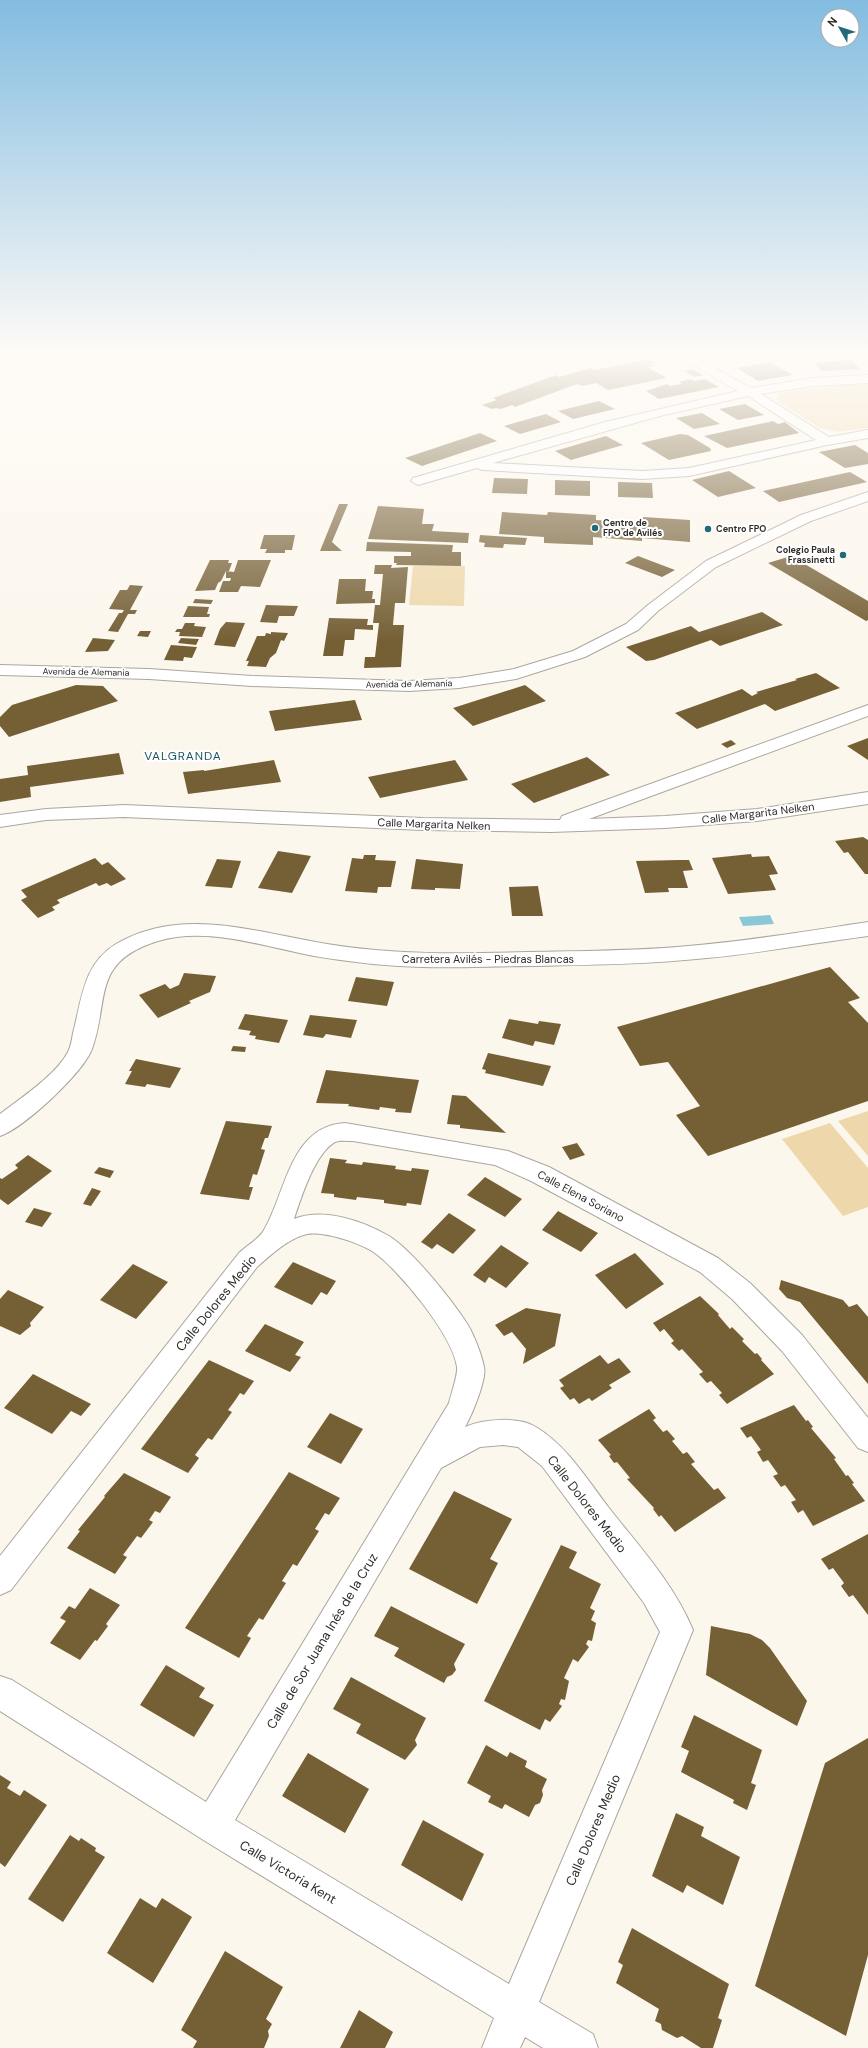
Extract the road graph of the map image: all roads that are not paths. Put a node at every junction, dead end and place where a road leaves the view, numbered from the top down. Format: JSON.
{"nodes":[{"id":1,"x":522,"y":450,"type":"edge"},
{"id":2,"x":789,"y":450,"type":"edge"},
{"id":3,"x":468,"y":466,"type":"junction"},
{"id":4,"x":418,"y":481,"type":"dead end"},
{"id":5,"x":868,"y":496,"type":"edge"},
{"id":6,"x":0,"y":670,"type":"edge"},
{"id":7,"x":20,"y":671,"type":"junction"},
{"id":8,"x":0,"y":688,"type":"edge"},
{"id":9,"x":868,"y":710,"type":"edge"},
{"id":10,"x":648,"y":790,"type":"junction"},
{"id":11,"x":868,"y":798,"type":"edge"},
{"id":12,"x":0,"y":821,"type":"edge"},
{"id":13,"x":665,"y":822,"type":"junction"},
{"id":14,"x":551,"y":826,"type":"junction"},
{"id":15,"x":868,"y":929,"type":"edge"},
{"id":16,"x":0,"y":1127,"type":"edge"},
{"id":17,"x":274,"y":1237,"type":"junction"},
{"id":18,"x":868,"y":1439,"type":"edge"},
{"id":19,"x":432,"y":1458,"type":"junction"},
{"id":20,"x":0,"y":1580,"type":"edge"},
{"id":21,"x":0,"y":1692,"type":"edge"},
{"id":22,"x":212,"y":1824,"type":"junction"},
{"id":23,"x":518,"y":2010,"type":"junction"},
{"id":24,"x":501,"y":2048,"type":"edge"},
{"id":25,"x":579,"y":2048,"type":"edge"}],
"edges":[{"from":1,"to":3,"type":"street"},
{"from":2,"to":3,"type":"street"},
{"from":3,"to":4,"type":"street"},
{"from":5,"to":7,"type":"street","name":"Avenida de Alemania"},
{"from":6,"to":7,"type":"street","name":"Avenida de Alemania"},
{"from":7,"to":8,"type":"street"},
{"from":9,"to":10,"type":"street"},
{"from":10,"to":13,"type":"street"},
{"from":10,"to":14,"type":"street"},
{"from":11,"to":13,"type":"street","name":"Calle Margarita Nelken"},
{"from":12,"to":14,"type":"street","name":"Calle Margarita Nelken"},
{"from":13,"to":14,"type":"street","name":"Calle Margarita Nelken"},
{"from":15,"to":16,"type":"street","name":"Carretera Avilés - Piedras Blancas"},
{"from":17,"to":18,"type":"street","name":"Calle Elena Soriano"},
{"from":17,"to":19,"type":"street","name":"Calle Dolores Medio"},
{"from":17,"to":20,"type":"street","name":"Calle Dolores Medio"},
{"from":19,"to":22,"type":"street","name":"Calle de Sor Juana Inés de la Cruz"},
{"from":19,"to":23,"type":"street","name":"Calle Dolores Medio"},
{"from":21,"to":22,"type":"street","name":"Calle Victoria Kent"},
{"from":22,"to":23,"type":"street","name":"Calle Victoria Kent"},
{"from":23,"to":24,"type":"street"},
{"from":23,"to":25,"type":"street","name":"Calle Victoria Kent"}]}
